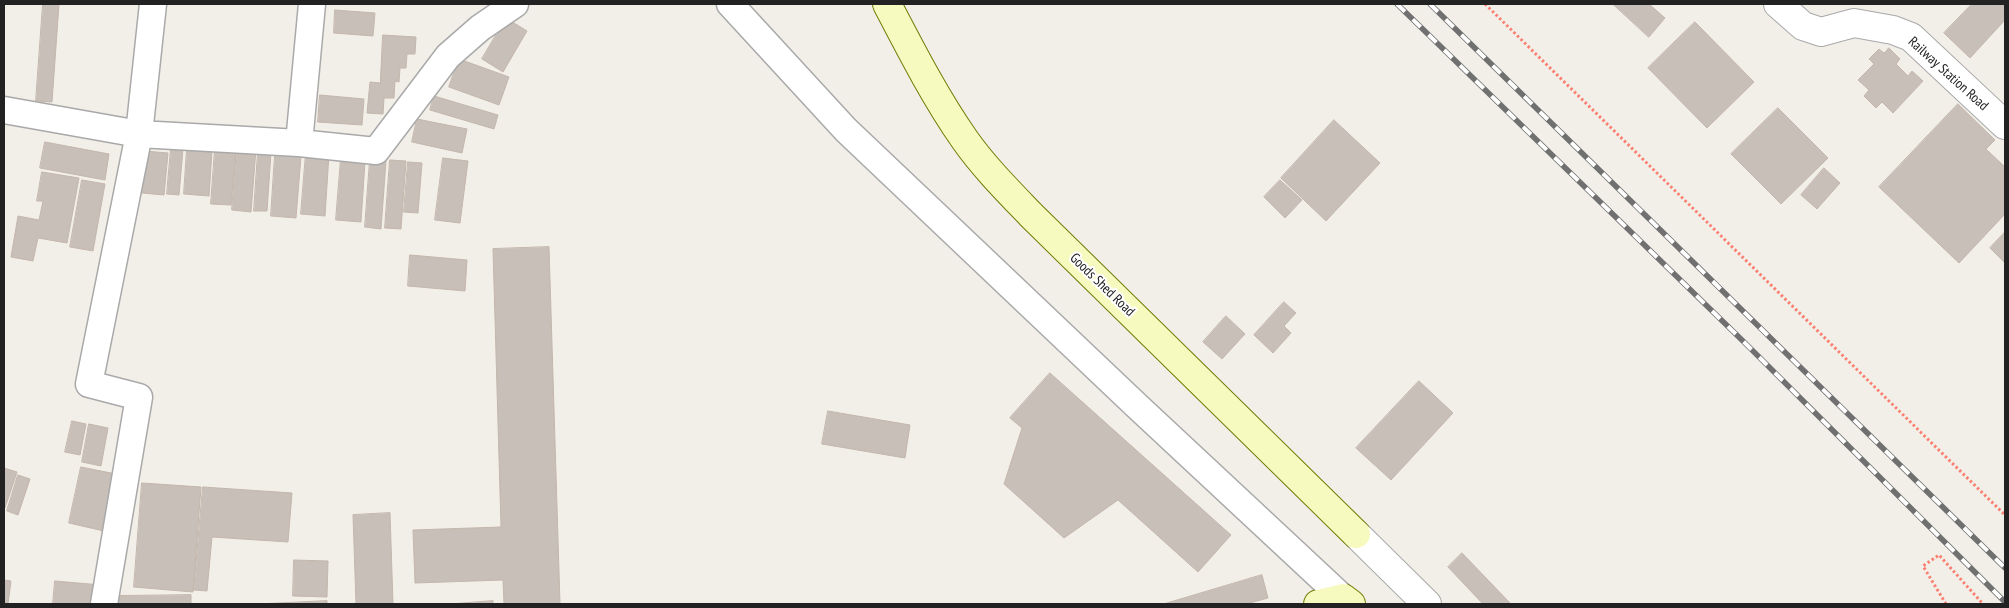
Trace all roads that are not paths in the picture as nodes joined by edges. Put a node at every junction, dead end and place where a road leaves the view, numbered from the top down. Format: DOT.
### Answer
graph roads {
  1 [pos="153,4"];
  2 [pos="312,4"];
  3 [pos="515,4"];
  4 [pos="730,4"];
  5 [pos="887,4"];
  6 [pos="1778,4"];
  7 [pos="480,16"];
  8 [pos="4,110"];
  9 [pos="2005,125"];
  10 [pos="140,134"];
  11 [pos="299,143"];
  12 [pos="1356,534"];
  13 [pos="1337,602"];
  14 [pos="104,604"];
  15 [pos="1427,604"];
  1 -- 10 [label="street"];
  2 -- 11 [label="street"];
  3 -- 7 [label="street"];
  4 -- 13 [label="street"];
  5 -- 12 [label="main road, Goods Shed Road"];
  6 -- 9 [label="street, Railway Station Road"];
  7 -- 11 [label="street"];
  8 -- 10 [label="street"];
  10 -- 11 [label="street"];
  10 -- 14 [label="street"];
  12 -- 15 [label="street"];
}
